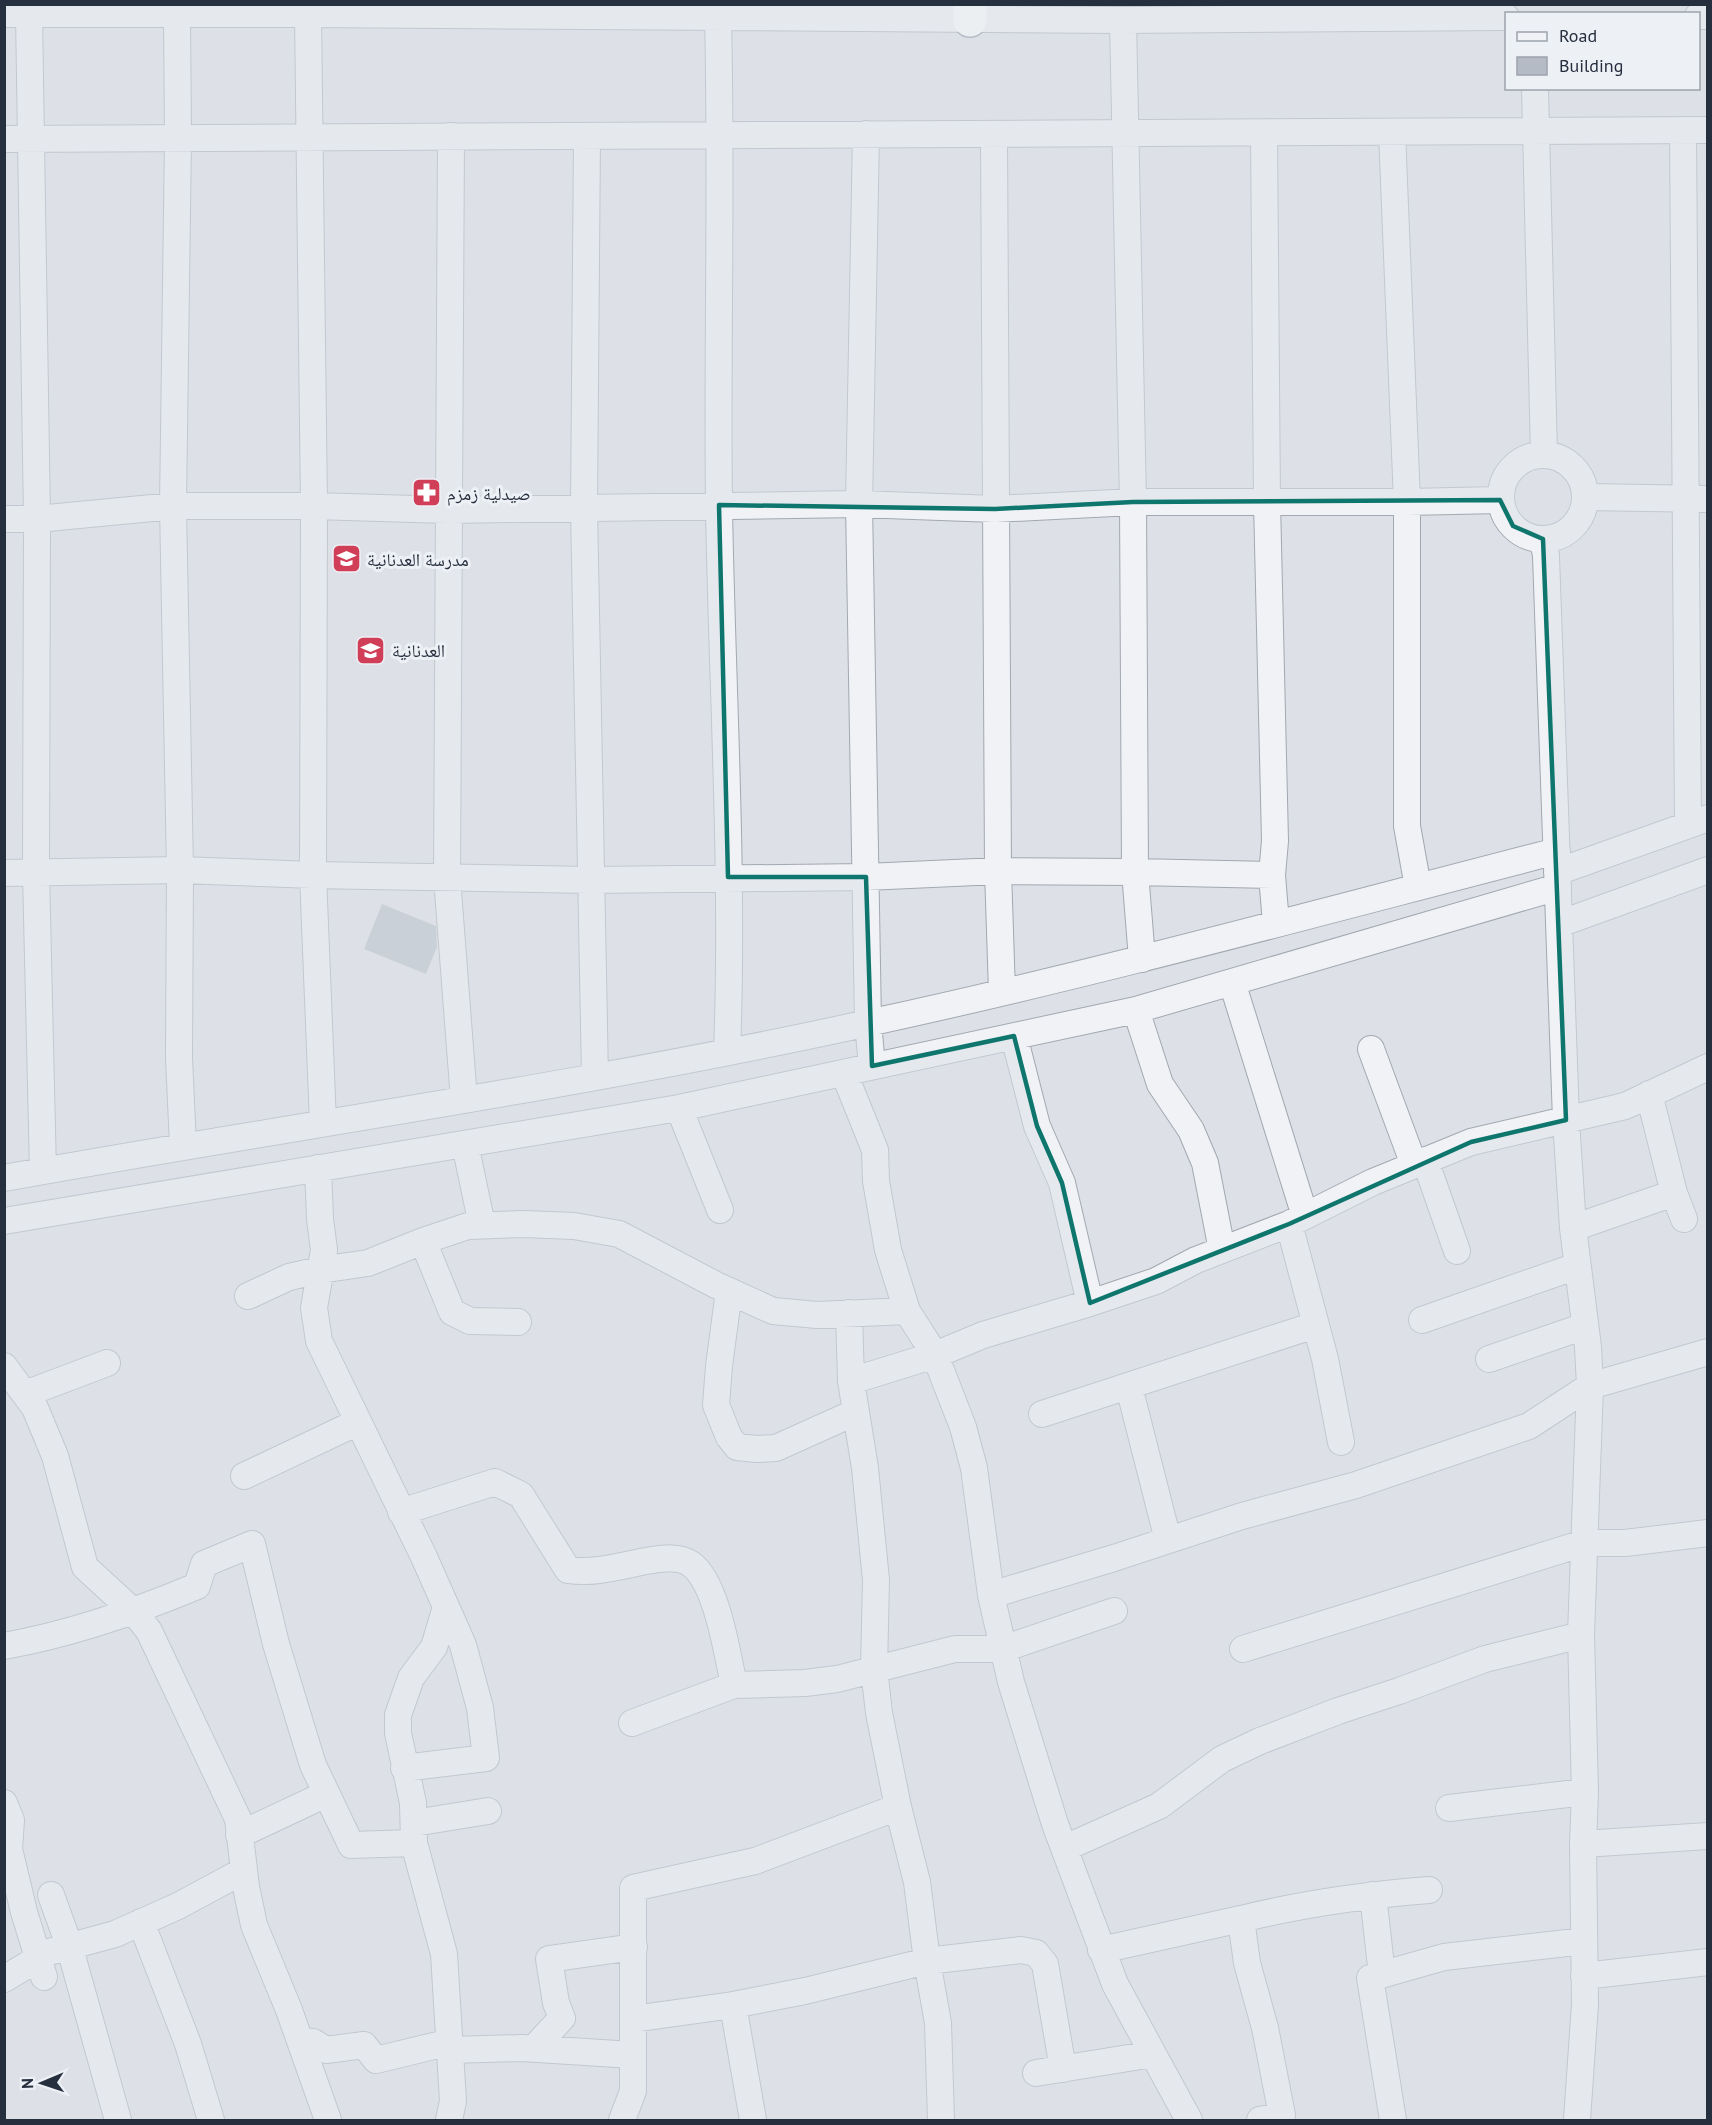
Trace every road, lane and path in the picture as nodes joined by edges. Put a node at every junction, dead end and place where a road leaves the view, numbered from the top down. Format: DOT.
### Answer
graph roads {
  1 [pos="970,12"];
  2 [pos="17,14"];
  3 [pos="177,14"];
  4 [pos="308,14"];
  5 [pos="1505,17"];
  6 [pos="718,18"];
  7 [pos="1124,20"];
  8 [pos="1535,90"];
  9 [pos="1695,130"];
  10 [pos="1535,131"];
  11 [pos="1392,132"];
  12 [pos="1125,133"];
  13 [pos="1263,133"];
  14 [pos="866,134"];
  15 [pos="994,134"];
  16 [pos="721,135"];
  17 [pos="451,136"];
  18 [pos="587,136"];
  19 [pos="310,137"];
  20 [pos="178,138"];
  21 [pos="4,139"];
  22 [pos="30,139"];
  23 [pos="1544,455"];
  24 [pos="1585,497"];
  25 [pos="1500,500"];
  26 [pos="1697,500"];
  27 [pos="1133,502"];
  28 [pos="1267,502"];
  29 [pos="1407,502"];
  30 [pos="859,504"];
  31 [pos="719,505"];
  32 [pos="173,506"];
  33 [pos="314,506"];
  34 [pos="584,508"];
  35 [pos="995,509"];
  36 [pos="448,510"];
  37 [pos="4,519"];
  38 [pos="37,519"];
  39 [pos="1543,539"];
  40 [pos="1698,822"];
  41 [pos="180,870"];
  42 [pos="1557,870"];
  43 [pos="1707,870"];
  44 [pos="998,871"];
  45 [pos="1135,872"];
  46 [pos="4,873"];
  47 [pos="36,873"];
  48 [pos="313,875"];
  49 [pos="1272,875"];
  50 [pos="866,876"];
  51 [pos="447,878"];
  52 [pos="728,878"];
  53 [pos="591,880"];
  54 [pos="1418,887"];
  55 [pos="1276,924"];
  56 [pos="1559,924"];
  57 [pos="1142,959"];
  58 [pos="1232,982"];
  59 [pos="1002,992"];
  60 [pos="1136,1010"];
  61 [pos="868,1023"];
  62 [pos="1014,1036"];
  63 [pos="1371,1049"];
  64 [pos="727,1052"];
  65 [pos="872,1066"];
  66 [pos="1707,1067"];
  67 [pos="843,1072"];
  68 [pos="595,1077"];
  69 [pos="1649,1094"];
  70 [pos="464,1100"];
  71 [pos="679,1108"];
  72 [pos="1566,1120"];
  73 [pos="323,1123"];
  74 [pos="465,1144"];
  75 [pos="183,1146"];
  76 [pos="1419,1162"];
  77 [pos="318,1168"];
  78 [pos="42,1171"];
  79 [pos="4,1178"];
  80 [pos="1674,1193"];
  81 [pos="720,1210"];
  82 [pos="1684,1219"];
  83 [pos="1297,1220"];
  84 [pos="4,1221"];
  85 [pos="482,1225"];
  86 [pos="1573,1228"];
  87 [pos="423,1241"];
  88 [pos="1222,1250"];
  89 [pos="1457,1251"];
  90 [pos="1577,1266"];
  91 [pos="320,1270"];
  92 [pos="729,1291"];
  93 [pos="248,1296"];
  94 [pos="1090,1304"];
  95 [pos="907,1311"];
  96 [pos="849,1313"];
  97 [pos="1422,1320"];
  98 [pos="518,1322"];
  99 [pos="1316,1325"];
  100 [pos="1585,1326"];
  101 [pos="1707,1352"];
  102 [pos="934,1355"];
  103 [pos="1489,1359"];
  104 [pos="107,1363"];
  105 [pos="4,1366"];
  106 [pos="850,1381"];
  107 [pos="1590,1386"];
  108 [pos="1129,1387"];
  109 [pos="25,1394"];
  110 [pos="856,1412"];
  111 [pos="1042,1414"];
  112 [pos="358,1422"];
  113 [pos="1341,1442"];
  114 [pos="244,1476"];
  115 [pos="401,1512"];
  116 [pos="1707,1533"];
  117 [pos="1168,1540"];
  118 [pos="1584,1544"];
  119 [pos="991,1595"];
  120 [pos="446,1607"];
  121 [pos="1114,1611"];
  122 [pos="134,1612"];
  123 [pos="1581,1635"];
  124 [pos="4,1646"];
  125 [pos="1003,1648"];
  126 [pos="1243,1648"];
  127 [pos="874,1669"];
  128 [pos="734,1684"];
  129 [pos="632,1723"];
  130 [pos="404,1768"];
  131 [pos="1585,1792"];
  132 [pos="326,1794"];
  133 [pos="4,1803"];
  134 [pos="898,1807"];
  135 [pos="1449,1808"];
  136 [pos="488,1811"];
  137 [pos="414,1833"];
  138 [pos="239,1835"];
  139 [pos="1707,1836"];
  140 [pos="1583,1844"];
  141 [pos="1065,1848"];
  142 [pos="243,1871"];
  143 [pos="1429,1890"];
  144 [pos="51,1895"];
  145 [pos="1373,1895"];
  146 [pos="1241,1919"];
  147 [pos="141,1922"];
  148 [pos="1584,1941"];
  149 [pos="69,1945"];
  150 [pos="634,1947"];
  151 [pos="1101,1950"];
  152 [pos="927,1961"];
  153 [pos="1707,1962"];
  154 [pos="41,1968"];
  155 [pos="1382,1975"];
  156 [pos="1584,1976"];
  157 [pos="4,1979"];
  158 [pos="733,2004"];
  159 [pos="633,2019"];
  160 [pos="300,2041"];
  161 [pos="450,2046"];
  162 [pos="534,2048"];
  163 [pos="1153,2054"];
  164 [pos="633,2055"];
  165 [pos="1063,2069"];
  166 [pos="1036,2073"];
  167 [pos="118,2121"];
  168 [pos="211,2121"];
  169 [pos="328,2121"];
  170 [pos="449,2121"];
  171 [pos="622,2121"];
  172 [pos="753,2121"];
  173 [pos="941,2121"];
  174 [pos="1189,2121"];
  175 [pos="1260,2121"];
  176 [pos="1393,2121"];
  177 [pos="1577,2121"];
  1 -- 6 [label="street"];
  1 -- 7 [label="street"];
  2 -- 3 [label="street"];
  2 -- 22 [label="street"];
  3 -- 4 [label="street"];
  3 -- 20 [label="street"];
  4 -- 6 [label="street"];
  4 -- 19 [label="street"];
  5 -- 7 [label="street"];
  6 -- 16 [label="street"];
  7 -- 12 [label="street"];
  8 -- 10 [label="street"];
  9 -- 10 [label="street"];
  9 -- 26 [label="street"];
  10 -- 11 [label="street"];
  10 -- 23 [label="street"];
  11 -- 13 [label="street"];
  11 -- 29 [label="street"];
  12 -- 13 [label="street"];
  12 -- 15 [label="street"];
  12 -- 27 [label="street"];
  13 -- 28 [label="street"];
  14 -- 15 [label="street"];
  14 -- 16 [label="street"];
  14 -- 30 [label="street"];
  15 -- 35 [label="street"];
  16 -- 18 [label="street"];
  16 -- 31 [label="street"];
  17 -- 18 [label="street"];
  17 -- 19 [label="street"];
  17 -- 36 [label="street"];
  18 -- 34 [label="street"];
  19 -- 20 [label="street"];
  19 -- 33 [label="street"];
  20 -- 22 [label="street"];
  20 -- 32 [label="street"];
  21 -- 22 [label="street"];
  22 -- 38 [label="street"];
  23 -- 24 [label="street"];
  23 -- 25 [label="street"];
  24 -- 26 [label="street"];
  24 -- 39 [label="street"];
  25 -- 29 [label="street"];
  25 -- 39 [label="street"];
  26 -- 40 [label="street"];
  27 -- 28 [label="street"];
  27 -- 35 [label="street"];
  27 -- 45 [label="street"];
  28 -- 29 [label="street"];
  28 -- 49 [label="street"];
  29 -- 54 [label="street"];
  30 -- 31 [label="street"];
  30 -- 35 [label="street"];
  30 -- 50 [label="street"];
  31 -- 34 [label="street"];
  31 -- 52 [label="street"];
  32 -- 33 [label="street"];
  32 -- 38 [label="street"];
  32 -- 41 [label="street"];
  33 -- 36 [label="street"];
  33 -- 48 [label="street"];
  34 -- 36 [label="street"];
  34 -- 53 [label="street"];
  35 -- 44 [label="street"];
  36 -- 51 [label="street"];
  37 -- 38 [label="street"];
  38 -- 47 [label="street"];
  39 -- 42 [label="street"];
  40 -- 42 [label="street"];
  41 -- 47 [label="street"];
  41 -- 48 [label="street"];
  41 -- 75 [label="street"];
  42 -- 54 [label="street"];
  42 -- 56 [label="street"];
  42 -- 58 [label="street"];
  43 -- 56 [label="street"];
  44 -- 45 [label="street"];
  44 -- 50 [label="street"];
  44 -- 59 [label="street"];
  45 -- 49 [label="street"];
  45 -- 57 [label="street"];
  46 -- 47 [label="street"];
  47 -- 78 [label="street"];
  48 -- 51 [label="street"];
  48 -- 73 [label="street"];
  49 -- 55 [label="street"];
  50 -- 52 [label="street"];
  50 -- 61 [label="street"];
  51 -- 53 [label="street"];
  51 -- 70 [label="street"];
  52 -- 53 [label="street"];
  52 -- 64 [label="street"];
  53 -- 68 [label="street"];
  54 -- 55 [label="street"];
  55 -- 57 [label="street"];
  56 -- 72 [label="street"];
  57 -- 59 [label="street"];
  58 -- 60 [label="street"];
  58 -- 83 [label="street"];
  59 -- 61 [label="street"];
  60 -- 62 [label="street"];
  60 -- 88 [label="street"];
  61 -- 64 [label="street"];
  61 -- 65 [label="street"];
  62 -- 65 [label="street"];
  62 -- 94 [label="street"];
  63 -- 76 [label="street"];
  64 -- 68 [label="street"];
  65 -- 67 [label="street"];
  66 -- 69 [label="street"];
  67 -- 71 [label="street"];
  67 -- 95 [label="street"];
  68 -- 70 [label="street"];
  69 -- 72 [label="street"];
  69 -- 80 [label="street"];
  70 -- 73 [label="street"];
  71 -- 74 [label="street"];
  71 -- 81 [label="street"];
  72 -- 76 [label="street"];
  72 -- 86 [label="street"];
  73 -- 75 [label="street"];
  74 -- 77 [label="street"];
  74 -- 85 [label="street"];
  75 -- 78 [label="street"];
  76 -- 83 [label="street"];
  76 -- 89 [label="street"];
  77 -- 84 [label="street"];
  77 -- 91 [label="street"];
  78 -- 79 [label="street"];
  80 -- 82 [label="street"];
  80 -- 86 [label="street"];
  83 -- 88 [label="street"];
  83 -- 99 [label="street"];
  85 -- 87 [label="street"];
  85 -- 92 [label="street"];
  86 -- 90 [label="street"];
  87 -- 91 [label="street"];
  87 -- 98 [label="street"];
  88 -- 94 [label="street"];
  90 -- 97 [label="street"];
  90 -- 100 [label="street"];
  91 -- 93 [label="street"];
  91 -- 112 [label="street"];
  92 -- 96 [label="street"];
  92 -- 110 [label="street"];
  94 -- 102 [label="street"];
  95 -- 96 [label="street"];
  95 -- 102 [label="street"];
  96 -- 106 [label="street"];
  99 -- 108 [label="street"];
  99 -- 113 [label="street"];
  100 -- 103 [label="street"];
  100 -- 107 [label="street"];
  101 -- 107 [label="street"];
  102 -- 106 [label="street"];
  102 -- 119 [label="street"];
  104 -- 109 [label="street"];
  105 -- 109 [label="street"];
  106 -- 110 [label="street"];
  107 -- 117 [label="street"];
  107 -- 118 [label="street"];
  108 -- 111 [label="street"];
  108 -- 117 [label="street"];
  109 -- 122 [label="street"];
  110 -- 127 [label="street"];
  112 -- 114 [label="street"];
  112 -- 115 [label="street"];
  115 -- 120 [label="street"];
  115 -- 128 [label="street"];
  116 -- 118 [label="street"];
  117 -- 119 [label="street"];
  118 -- 123 [label="street"];
  118 -- 126 [label="street"];
  119 -- 125 [label="street"];
  120 -- 130 [label="street"];
  120 -- 130 [label="street"];
  121 -- 125 [label="street"];
  122 -- 124 [label="street"];
  122 -- 132 [label="street"];
  122 -- 138 [label="street"];
  123 -- 131 [label="street"];
  123 -- 141 [label="street"];
  125 -- 127 [label="street"];
  125 -- 141 [label="street"];
  127 -- 128 [label="street"];
  127 -- 134 [label="street"];
  128 -- 129 [label="street"];
  130 -- 137 [label="street"];
  131 -- 135 [label="street"];
  131 -- 140 [label="street"];
  132 -- 137 [label="street"];
  132 -- 138 [label="street"];
  133 -- 154 [label="street"];
  134 -- 150 [label="street"];
  134 -- 152 [label="street"];
  136 -- 137 [label="street"];
  137 -- 161 [label="street"];
  138 -- 142 [label="street"];
  139 -- 140 [label="street"];
  140 -- 148 [label="street"];
  141 -- 151 [label="street"];
  142 -- 147 [label="street"];
  142 -- 160 [label="street"];
  143 -- 145 [label="street"];
  144 -- 149 [label="street"];
  145 -- 146 [label="street"];
  145 -- 155 [label="street"];
  146 -- 151 [label="street"];
  146 -- 175 [label="street"];
  147 -- 149 [label="street"];
  147 -- 168 [label="street"];
  148 -- 155 [label="street"];
  148 -- 156 [label="street"];
  149 -- 154 [label="street"];
  149 -- 167 [label="street"];
  150 -- 159 [label="street"];
  150 -- 162 [label="street"];
  151 -- 163 [label="street"];
  152 -- 158 [label="street"];
  152 -- 165 [label="street"];
  152 -- 173 [label="street"];
  153 -- 156 [label="street"];
  154 -- 157 [label="street"];
  155 -- 176 [label="street"];
  156 -- 177 [label="street"];
  158 -- 159 [label="street"];
  158 -- 172 [label="street"];
  159 -- 164 [label="street"];
  160 -- 161 [label="street"];
  160 -- 169 [label="street"];
  161 -- 162 [label="street"];
  161 -- 170 [label="street"];
  162 -- 164 [label="street"];
  163 -- 165 [label="street"];
  163 -- 174 [label="street"];
  164 -- 171 [label="street"];
  165 -- 166 [label="street"];
}
